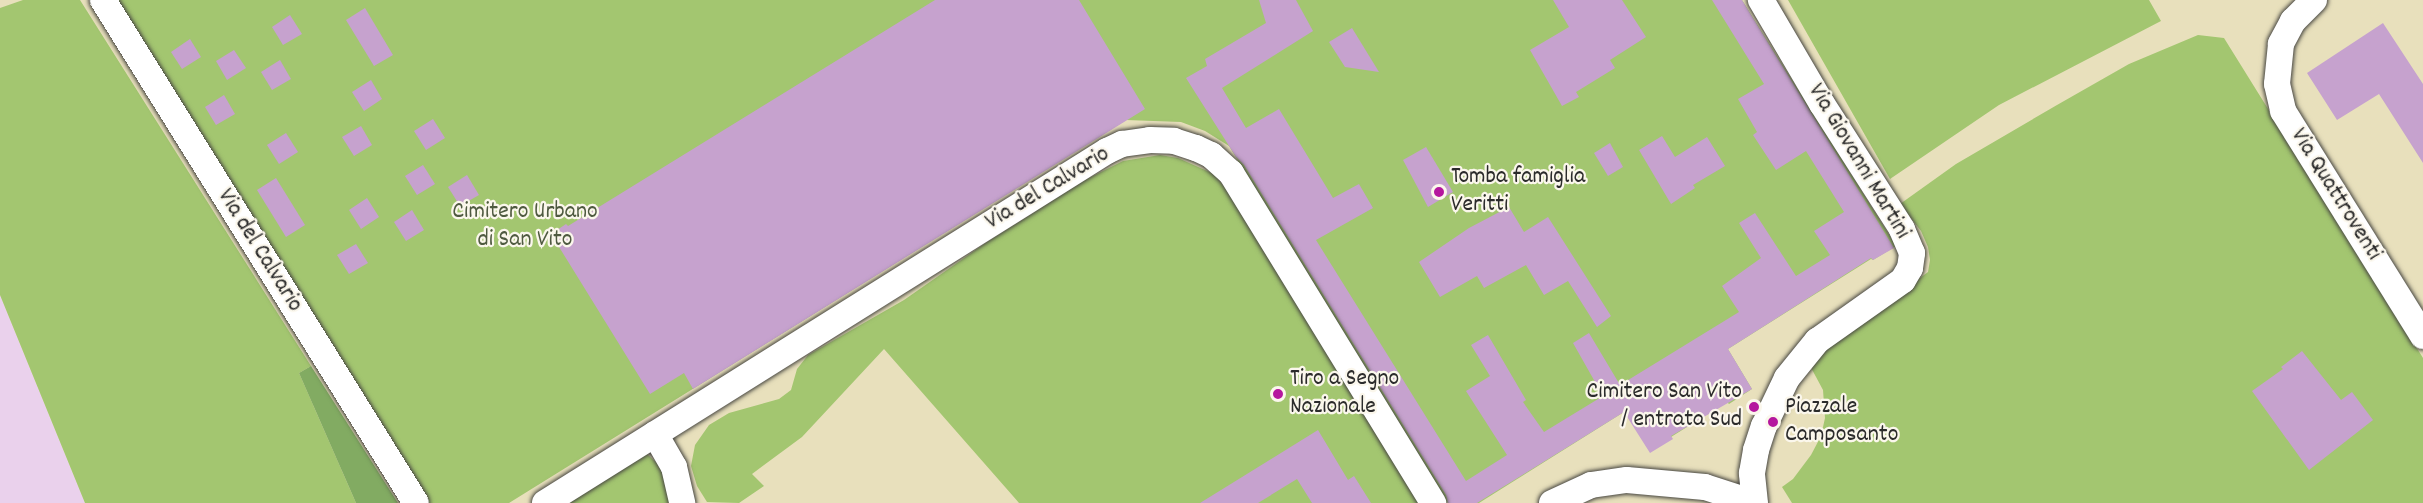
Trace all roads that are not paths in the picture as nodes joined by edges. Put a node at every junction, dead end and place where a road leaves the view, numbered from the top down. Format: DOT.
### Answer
graph roads {
  1 [pos="102,0"];
  2 [pos="1761,0"];
  3 [pos="2314,0"];
  4 [pos="2423,336"];
  5 [pos="655,434"];
  6 [pos="416,503"];
  7 [pos="545,503"];
  8 [pos="682,503"];
  9 [pos="1433,503"];
  10 [pos="1552,503"];
  11 [pos="1754,503"];
  1 -- 6 [label="street, Via del Calvario"];
  2 -- 11 [label="street, Via Giovanni Martini"];
  3 -- 4 [label="street, Via Quattroventi"];
  5 -- 7 [label="street, Via del Calvario"];
  5 -- 8 [label="street"];
  5 -- 9 [label="street, Via del Calvario"];
  10 -- 11 [label="street"];
}
